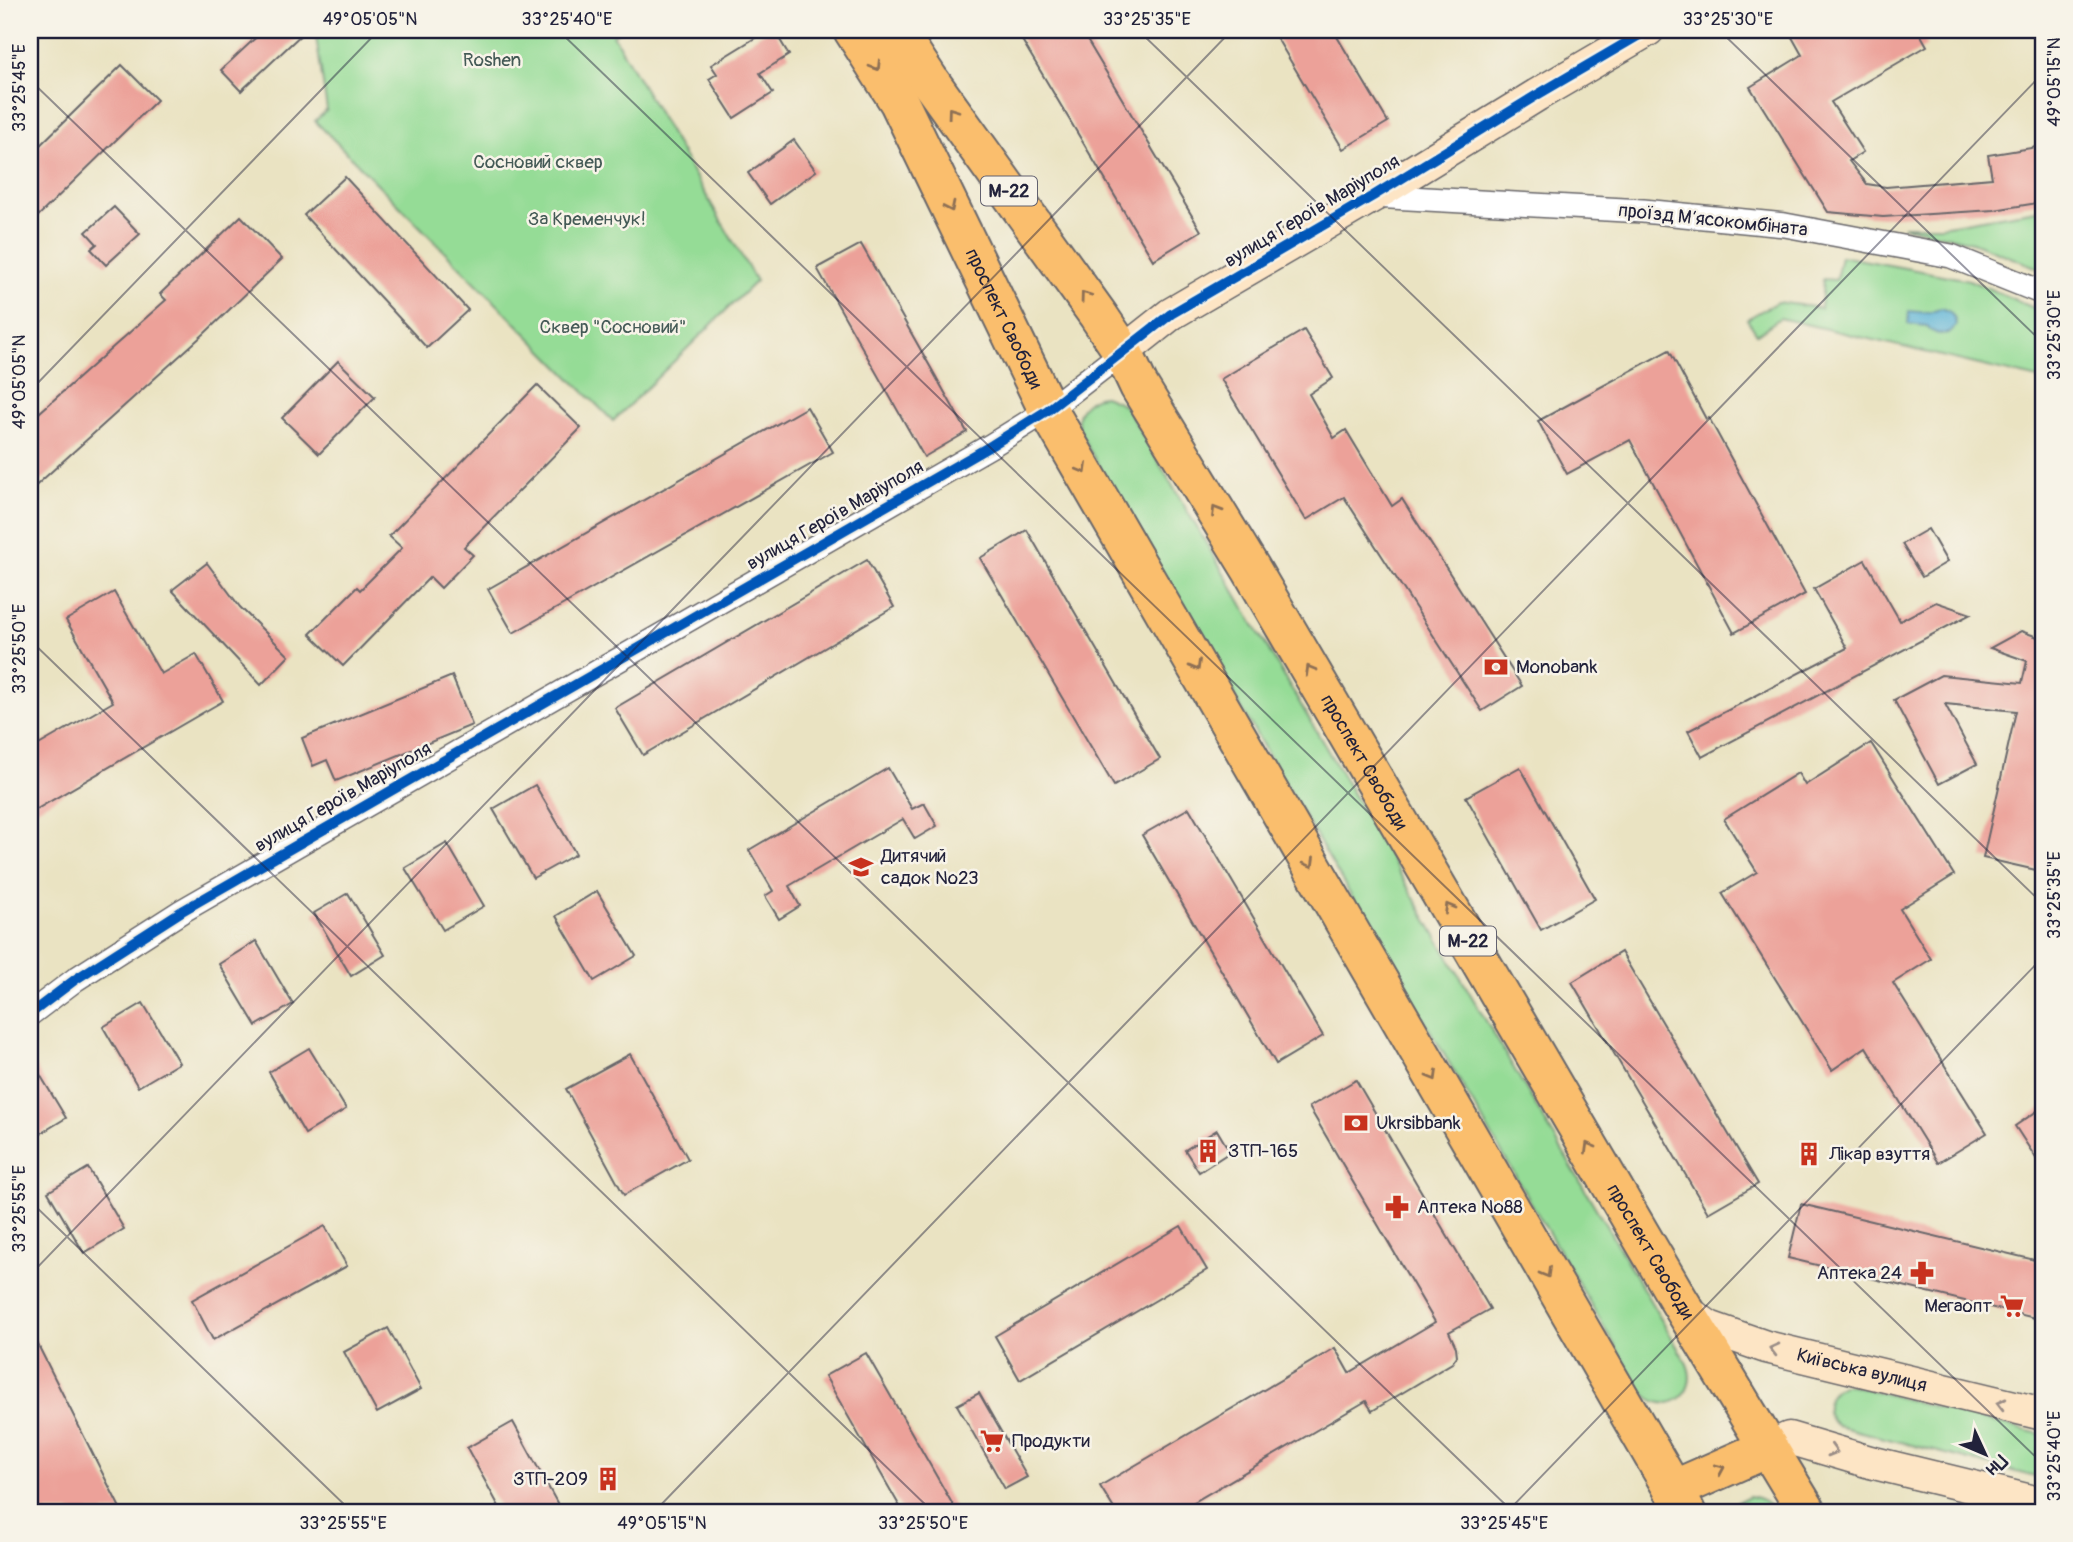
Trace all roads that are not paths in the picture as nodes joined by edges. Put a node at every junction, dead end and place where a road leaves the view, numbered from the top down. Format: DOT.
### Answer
graph roads {
  1 [pos="853,30"];
  2 [pos="897,30"];
  3 [pos="1648,30"];
  4 [pos="1373,195"];
  5 [pos="2043,293"];
  6 [pos="1123,352"];
  7 [pos="1048,410"];
  8 [pos="30,1014"];
  9 [pos="1686,1311"];
  10 [pos="2043,1414"];
  11 [pos="1768,1448"];
  12 [pos="1679,1501"];
  13 [pos="2043,1504"];
  14 [pos="1807,1512"];
  1 -- 7 [label="highway, проспект Свободи / М-22, one-way"];
  6 -- 2 [label="highway, проспект Свободи / М-22, one-way"];
  3 -- 4 [label="main road, вулиця Героїв Маріуполя"];
  4 -- 5 [label="street, проїзд Мʼясокомбіната"];
  4 -- 6 [label="main road, вулиця Героїв Маріуполя"];
  6 -- 7 [label="street, вулиця Героїв Маріуполя"];
  9 -- 6 [label="highway, проспект Свободи / М-22, one-way"];
  7 -- 8 [label="street, вулиця Героїв Маріуполя"];
  7 -- 12 [label="highway, проспект Свободи / М-22, one-way"];
  10 -- 9 [label="main road, Київська вулиця, one-way"];
  9 -- 11 [label="highway, проспект Свободи / М-22"];
  12 -- 11 [label="highway, one-way"];
  11 -- 13 [label="main road, one-way"];
  11 -- 14 [label="highway, проспект Свободи / М-22"];
}
